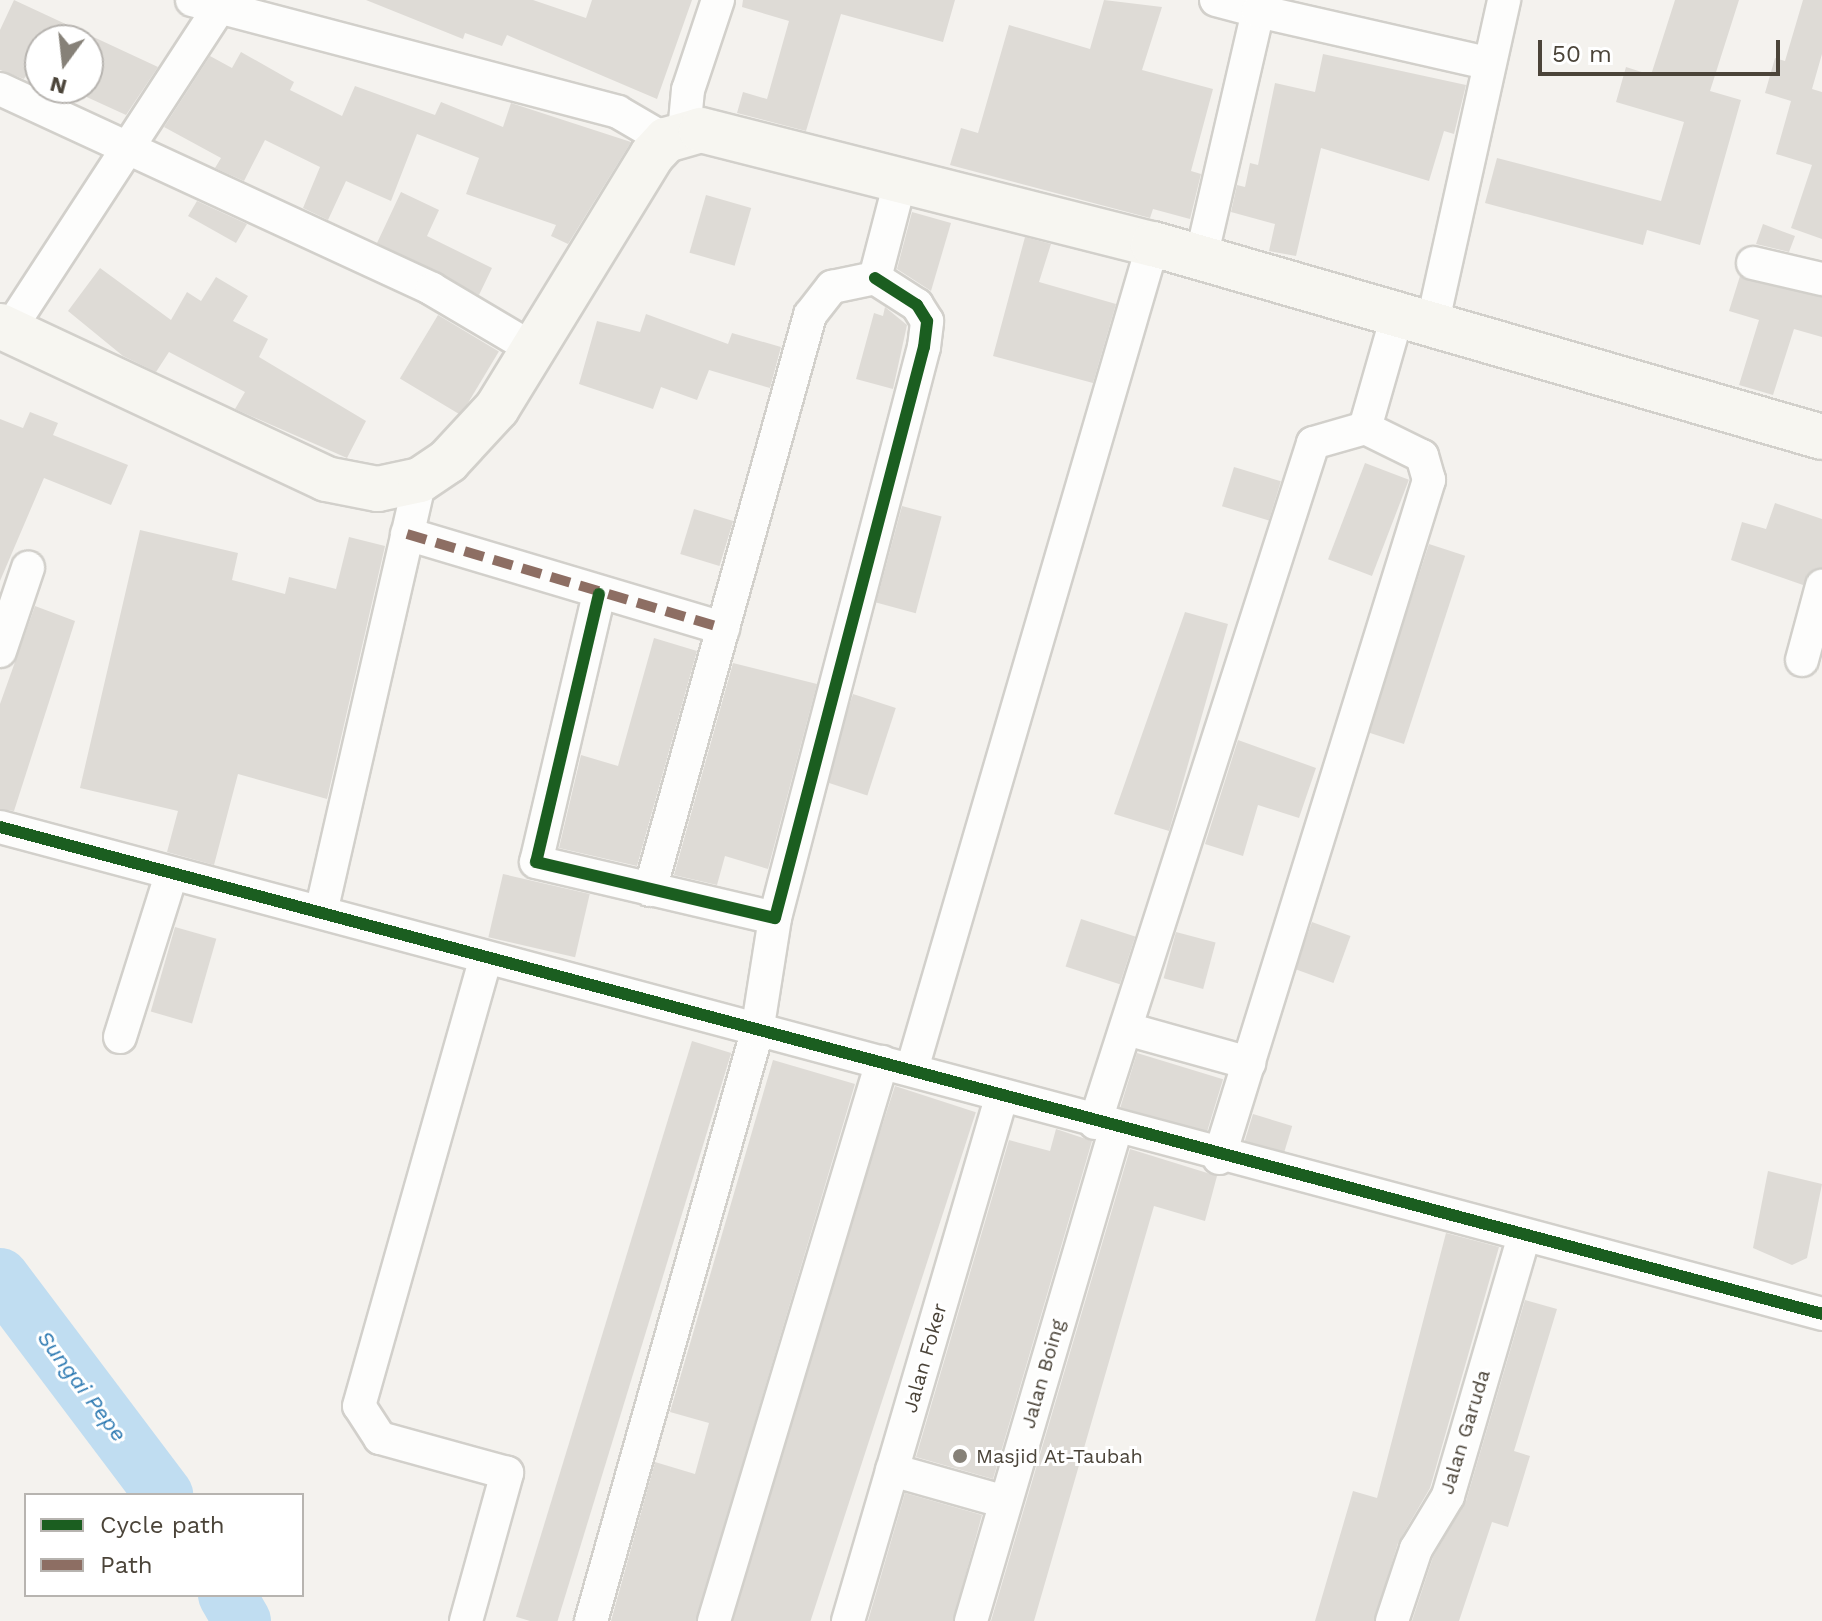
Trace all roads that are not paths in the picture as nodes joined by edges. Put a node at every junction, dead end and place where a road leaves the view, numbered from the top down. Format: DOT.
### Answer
graph roads {
  1 [pos="718,0"];
  2 [pos="1216,0"];
  3 [pos="1504,0"];
  4 [pos="212,2"];
  5 [pos="1259,5"];
  6 [pos="1487,63"];
  7 [pos="0,89"];
  8 [pos="675,136"];
  9 [pos="132,149"];
  10 [pos="901,178"];
  11 [pos="1153,244"];
  12 [pos="1201,258"];
  13 [pos="1753,263"];
  14 [pos="875,278"];
  15 [pos="1822,279"];
  16 [pos="1416,317"];
  17 [pos="4,328"];
  18 [pos="535,350"];
  19 [pos="1365,428"];
  20 [pos="1822,437"];
  21 [pos="420,480"];
  22 [pos="407,534"];
  23 [pos="28,568"];
  24 [pos="1822,586"];
  25 [pos="599,594"];
  26 [pos="723,628"];
  27 [pos="0,651"];
  28 [pos="1802,660"];
  29 [pos="0,827"];
  30 [pos="171,875"];
  31 [pos="650,890"];
  32 [pos="321,912"];
  33 [pos="775,918"];
  34 [pos="486,958"];
  35 [pos="1127,1029"];
  36 [pos="757,1032"];
  37 [pos="120,1037"];
  38 [pos="1249,1063"];
  39 [pos="897,1065"];
  40 [pos="1002,1095"];
  41 [pos="1106,1125"];
  42 [pos="1219,1158"];
  43 [pos="1524,1236"];
  44 [pos="1822,1314"];
  45 [pos="892,1470"];
  46 [pos="1005,1502"];
  47 [pos="466,1621"];
  48 [pos="591,1621"];
  49 [pos="714,1621"];
  50 [pos="848,1621"];
  51 [pos="971,1621"];
  52 [pos="1392,1621"];
  1 -- 8 [label="street"];
  2 -- 5 [label="street"];
  3 -- 6 [label="street"];
  4 -- 8 [label="street"];
  4 -- 9 [label="street"];
  5 -- 6 [label="street"];
  5 -- 12 [label="street"];
  6 -- 16 [label="street"];
  7 -- 9 [label="street"];
  8 -- 10 [label="main road"];
  8 -- 18 [label="main road"];
  9 -- 17 [label="street"];
  9 -- 18 [label="street"];
  10 -- 11 [label="main road"];
  10 -- 14 [label="street"];
  11 -- 12 [label="main road"];
  11 -- 39 [label="street"];
  12 -- 16 [label="main road"];
  13 -- 15 [label="street"];
  14 -- 26 [label="street"];
  14 -- 33 [label="street"];
  16 -- 19 [label="street"];
  16 -- 20 [label="main road"];
  17 -- 21 [label="main road"];
  18 -- 21 [label="main road"];
  19 -- 35 [label="street, Jalan Boing"];
  19 -- 38 [label="street"];
  21 -- 22 [label="street"];
  22 -- 25 [label="street"];
  22 -- 32 [label="street"];
  23 -- 27 [label="street"];
  24 -- 28 [label="street"];
  25 -- 26 [label="street"];
  25 -- 31 [label="street"];
  26 -- 31 [label="street"];
  29 -- 30 [label="street"];
  30 -- 32 [label="street"];
  30 -- 37 [label="street"];
  31 -- 33 [label="street"];
  32 -- 34 [label="street"];
  33 -- 36 [label="street"];
  34 -- 36 [label="street"];
  34 -- 47 [label="street"];
  35 -- 38 [label="street"];
  35 -- 41 [label="street, Jalan Boing"];
  36 -- 39 [label="street"];
  36 -- 48 [label="street"];
  38 -- 42 [label="street"];
  39 -- 40 [label="street"];
  39 -- 49 [label="street"];
  40 -- 41 [label="street"];
  40 -- 45 [label="street, Jalan Foker"];
  41 -- 42 [label="street"];
  41 -- 46 [label="street, Jalan Boing"];
  42 -- 43 [label="street"];
  43 -- 44 [label="street"];
  43 -- 52 [label="street, Jalan Garuda"];
  45 -- 46 [label="street"];
  45 -- 50 [label="street, Jalan Foker"];
  46 -- 51 [label="street, Jalan Boing"];
}
